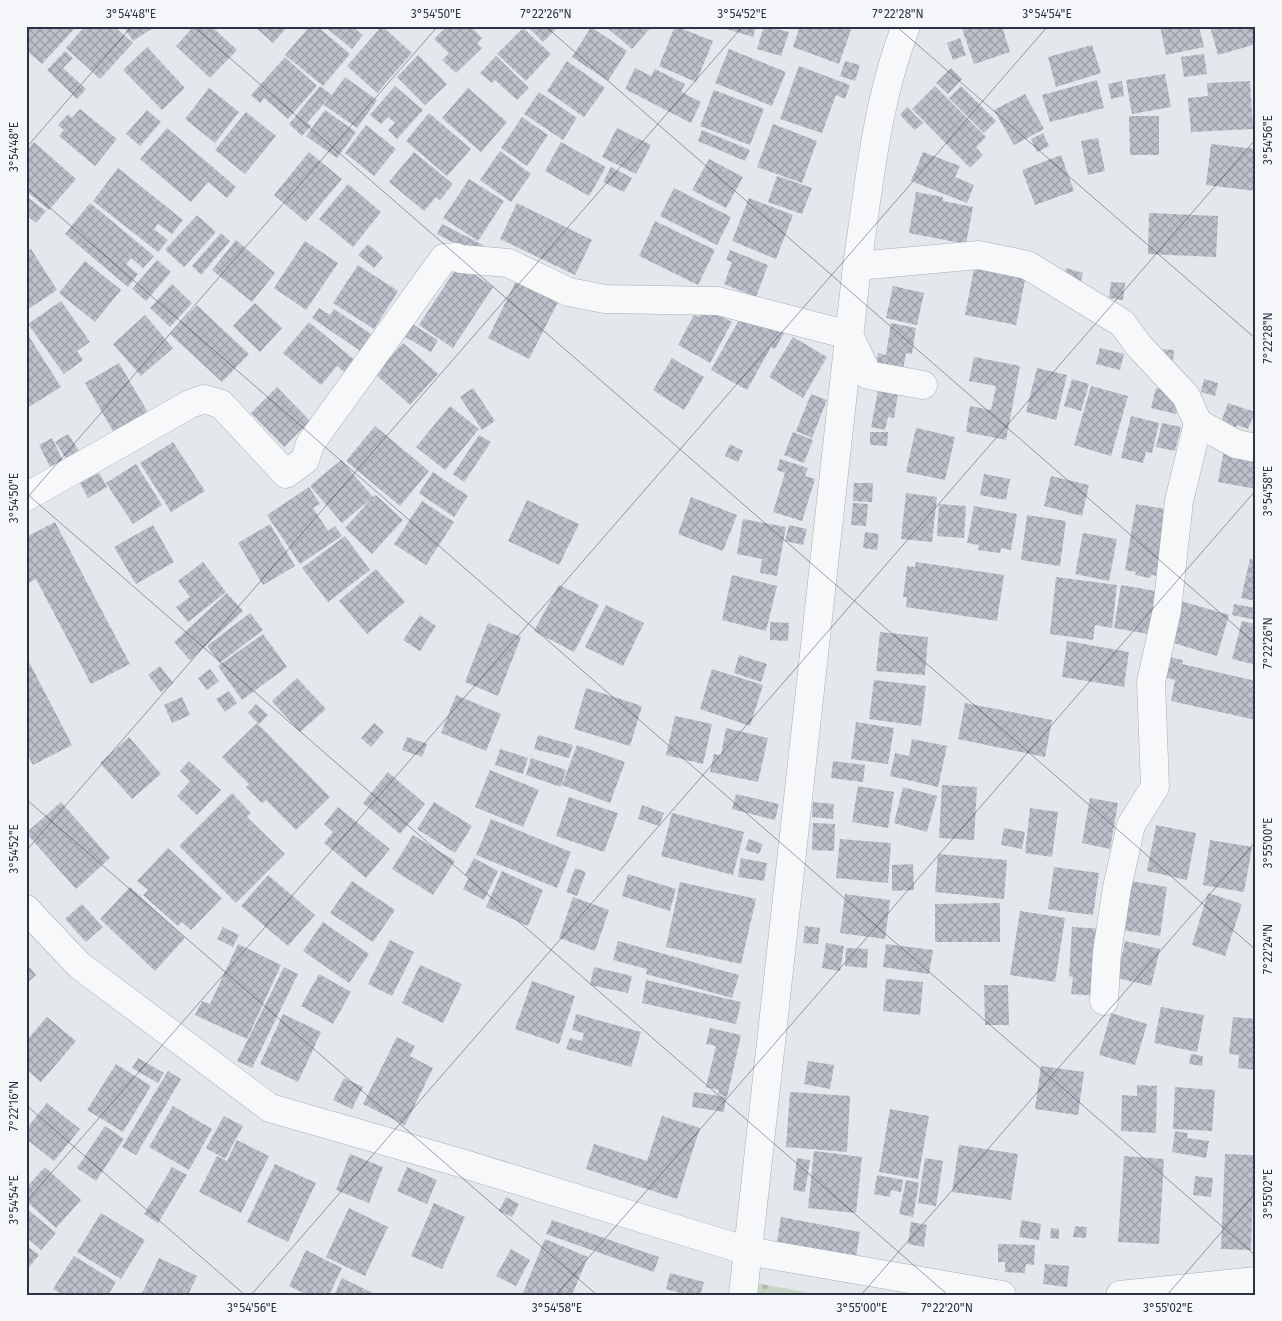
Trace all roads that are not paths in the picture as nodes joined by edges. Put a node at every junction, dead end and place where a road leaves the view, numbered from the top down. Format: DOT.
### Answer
graph roads {
  1 [pos="906,26"];
  2 [pos="857,266"];
  3 [pos="849,335"];
  4 [pos="923,385"];
  5 [pos="1198,423"];
  6 [pos="1256,448"];
  7 [pos="26,497"];
  8 [pos="26,910"];
  9 [pos="1104,1001"];
  10 [pos="748,1251"];
  11 [pos="1256,1281"];
  12 [pos="742,1295"];
  13 [pos="1002,1295"];
  14 [pos="1120,1295"];
  1 -- 2 [label="street"];
  2 -- 3 [label="street"];
  2 -- 5 [label="street"];
  3 -- 4 [label="street"];
  3 -- 7 [label="street"];
  3 -- 10 [label="street"];
  5 -- 6 [label="street"];
  5 -- 9 [label="street"];
  8 -- 10 [label="street"];
  10 -- 12 [label="street"];
  10 -- 13 [label="street"];
  11 -- 14 [label="street"];
}
